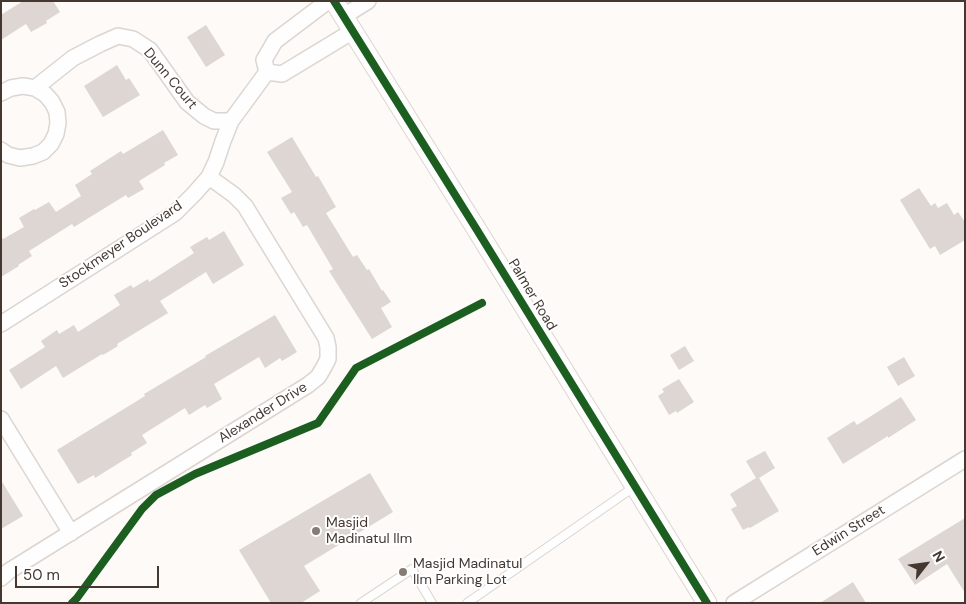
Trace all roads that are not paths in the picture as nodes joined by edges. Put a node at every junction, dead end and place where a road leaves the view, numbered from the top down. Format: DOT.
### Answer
graph roads {
  1 [pos="328,1"];
  2 [pos="368,1"];
  3 [pos="344,16"];
  4 [pos="267,72"];
  5 [pos="35,88"];
  6 [pos="1,93"];
  7 [pos="231,121"];
  8 [pos="1,150"];
  9 [pos="209,177"];
  10 [pos="1,324"];
  11 [pos="1,419"];
  12 [pos="965,459"];
  13 [pos="636,486"];
  14 [pos="72,533"];
  15 [pos="1,578"];
  16 [pos="361,603"];
  17 [pos="432,603"];
  18 [pos="468,603"];
  19 [pos="707,603"];
  20 [pos="734,603"];
  1 -- 4 [label="street, Stockmeyer Boulevard"];
  2 -- 3 [label="street"];
  3 -- 4 [label="street"];
  3 -- 13 [label="street, Palmer Road"];
  4 -- 7 [label="street, Stockmeyer Boulevard"];
  5 -- 6 [label="street"];
  5 -- 7 [label="street, Dunn Court"];
  5 -- 8 [label="street"];
  7 -- 9 [label="street, Stockmeyer Boulevard"];
  9 -- 10 [label="street, Stockmeyer Boulevard"];
  9 -- 14 [label="street, Alexander Drive"];
  11 -- 14 [label="street"];
  12 -- 20 [label="street, Edwin Street"];
  13 -- 18 [label="lane"];
  13 -- 19 [label="street, Palmer Road"];
  14 -- 15 [label="street, Alexander Drive"];
  16 -- 17 [label="lane"];
}
